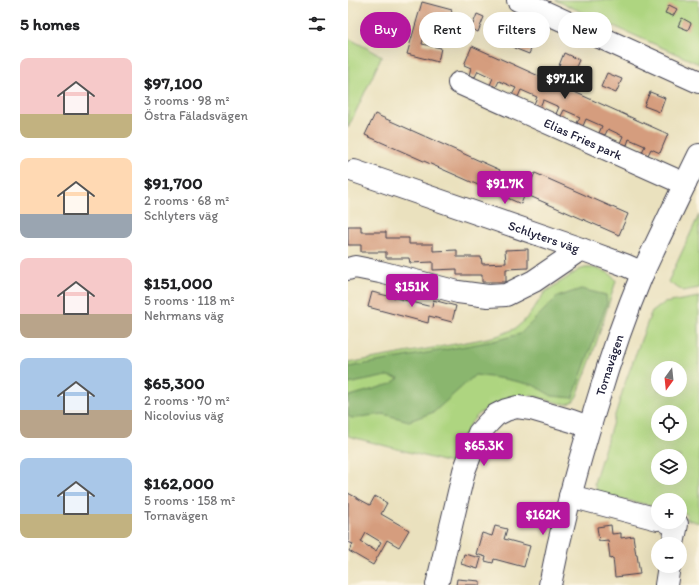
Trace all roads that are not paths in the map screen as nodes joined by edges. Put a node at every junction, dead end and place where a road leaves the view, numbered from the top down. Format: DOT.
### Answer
graph roads {
  1 [pos="518,0"];
  2 [pos="699,82"];
  3 [pos="459,83"];
  4 [pos="699,155"];
  5 [pos="354,171"];
  6 [pos="685,184"];
  7 [pos="581,249"];
  8 [pos="348,269"];
  9 [pos="643,273"];
  10 [pos="589,427"];
  11 [pos="570,496"];
  12 [pos="651,521"];
  13 [pos="668,573"];
  14 [pos="437,585"];
  15 [pos="550,585"];
  16 [pos="666,585"];
  1 -- 2 [label="street"];
  3 -- 6 [label="street, Elias Fries park"];
  4 -- 6 [label="street, Tornavägen"];
  5 -- 7 [label="street, Schlyters väg"];
  6 -- 9 [label="street, Tornavägen"];
  7 -- 8 [label="street"];
  7 -- 9 [label="street, Schlyters väg"];
  9 -- 10 [label="street, Tornavägen"];
  10 -- 11 [label="street, Tornavägen"];
  10 -- 14 [label="street"];
  11 -- 12 [label="street"];
  11 -- 15 [label="street, Tornavägen"];
  13 -- 16 [label="street"];
}
